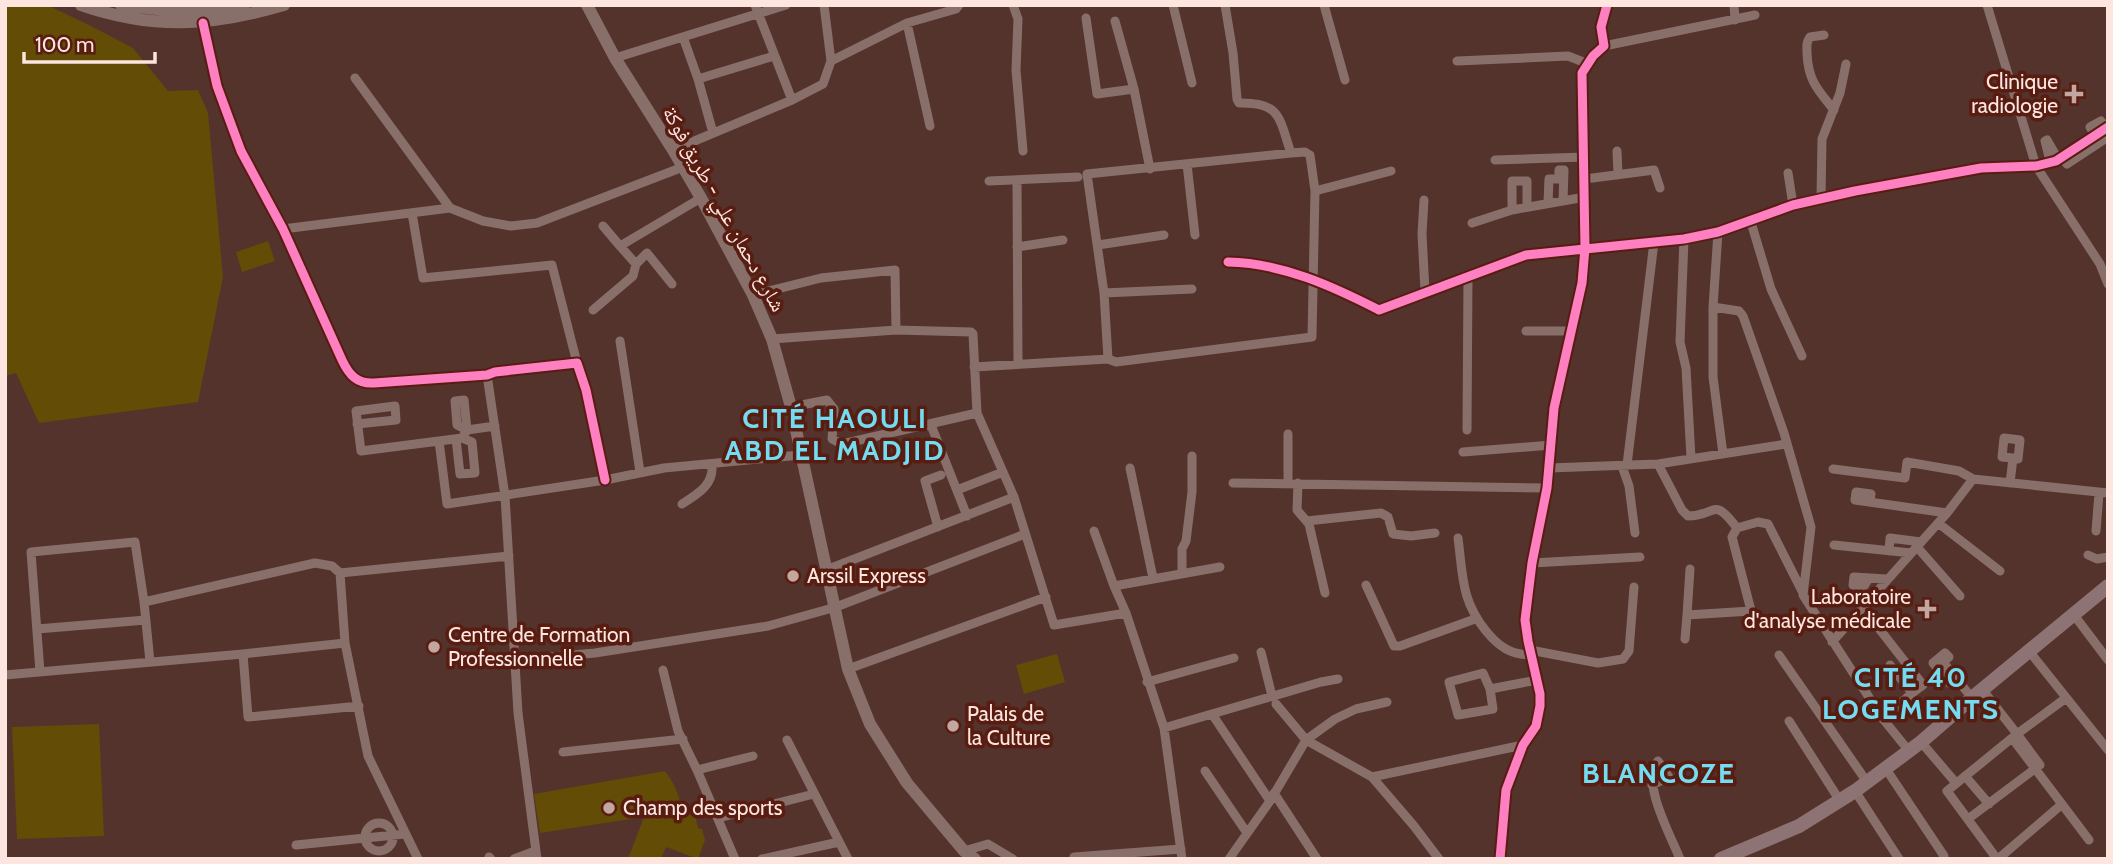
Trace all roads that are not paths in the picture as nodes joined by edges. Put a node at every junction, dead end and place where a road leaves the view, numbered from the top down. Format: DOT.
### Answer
graph roads {
  1 [pos="81,5"];
  2 [pos="121,5"];
  3 [pos="244,5"];
  4 [pos="284,5"];
  5 [pos="786,5"];
  6 [pos="824,5"];
  7 [pos="959,5"];
  8 [pos="1013,5"];
  9 [pos="1173,5"];
  10 [pos="1225,5"];
  11 [pos="1324,5"];
  12 [pos="1607,5"];
  13 [pos="1734,5"];
  14 [pos="1987,5"];
  15 [pos="590,6"];
  16 [pos="757,10"];
  17 [pos="1755,15"];
  18 [pos="1086,18"];
  19 [pos="1735,20"];
  20 [pos="1115,21"];
  21 [pos="203,23"];
  22 [pos="907,23"];
  23 [pos="1824,35"];
  24 [pos="683,37"];
  25 [pos="1604,46"];
  26 [pos="774,56"];
  27 [pos="615,58"];
  28 [pos="831,61"];
  29 [pos="1457,61"];
  30 [pos="1586,63"];
  31 [pos="1846,64"];
  32 [pos="355,78"];
  33 [pos="698,79"];
  34 [pos="1345,80"];
  35 [pos="1192,83"];
  36 [pos="1134,89"];
  37 [pos="792,100"];
  38 [pos="1834,110"];
  39 [pos="930,126"];
  40 [pos="2107,131"];
  41 [pos="713,133"];
  42 [pos="673,150"];
  43 [pos="1023,151"];
  44 [pos="1617,151"];
  45 [pos="1291,153"];
  46 [pos="1585,157"];
  47 [pos="2056,159"];
  48 [pos="1495,160"];
  49 [pos="1186,164"];
  50 [pos="2036,166"];
  51 [pos="683,167"];
  52 [pos="1150,169"];
  53 [pos="1391,171"];
  54 [pos="1788,173"];
  55 [pos="1618,175"];
  56 [pos="1078,177"];
  57 [pos="1585,179"];
  58 [pos="1017,180"];
  59 [pos="989,181"];
  60 [pos="1660,188"];
  61 [pos="1315,191"];
  62 [pos="1585,197"];
  63 [pos="701,198"];
  64 [pos="1821,199"];
  65 [pos="1424,200"];
  66 [pos="1563,201"];
  67 [pos="1548,203"];
  68 [pos="1793,205"];
  69 [pos="1527,207"];
  70 [pos="450,208"];
  71 [pos="1512,210"];
  72 [pos="412,213"];
  73 [pos="1750,219"];
  74 [pos="1472,223"];
  75 [pos="603,226"];
  76 [pos="283,229"];
  77 [pos="1718,232"];
  78 [pos="1164,234"];
  79 [pos="1195,235"];
  80 [pos="1684,239"];
  81 [pos="1063,240"];
  82 [pos="1654,242"];
  83 [pos="1098,245"];
  84 [pos="620,246"];
  85 [pos="1017,247"];
  86 [pos="1585,248"];
  87 [pos="2104,260"];
  88 [pos="1228,262"];
  89 [pos="636,264"];
  90 [pos="1468,276"];
  91 [pos="1314,279"];
  92 [pos="672,284"];
  93 [pos="2108,284"];
  94 [pos="1192,289"];
  95 [pos="1425,291"];
  96 [pos="1104,293"];
  97 [pos="753,295"];
  98 [pos="1713,307"];
  99 [pos="593,310"];
  100 [pos="896,330"];
  101 [pos="1527,331"];
  102 [pos="1571,331"];
  103 [pos="772,339"];
  104 [pos="620,341"];
  105 [pos="1802,356"];
  106 [pos="1108,359"];
  107 [pos="577,363"];
  108 [pos="1018,363"];
  109 [pos="974,367"];
  110 [pos="487,375"];
  111 [pos="791,407"];
  112 [pos="977,413"];
  113 [pos="357,424"];
  114 [pos="930,425"];
  115 [pos="495,426"];
  116 [pos="1467,430"];
  117 [pos="1288,434"];
  118 [pos="439,441"];
  119 [pos="1786,444"];
  120 [pos="1551,445"];
  121 [pos="1463,452"];
  122 [pos="1723,454"];
  123 [pos="800,455"];
  124 [pos="1192,456"];
  125 [pos="1691,458"];
  126 [pos="2013,458"];
  127 [pos="712,464"];
  128 [pos="1658,464"];
  129 [pos="1624,465"];
  130 [pos="1130,468"];
  131 [pos="1549,468"];
  132 [pos="1833,469"];
  133 [pos="640,472"];
  134 [pos="1003,472"];
  135 [pos="940,475"];
  136 [pos="1973,479"];
  137 [pos="605,481"];
  138 [pos="1233,483"];
  139 [pos="1293,483"];
  140 [pos="2010,483"];
  141 [pos="1547,488"];
  142 [pos="957,490"];
  143 [pos="2103,493"];
  144 [pos="505,496"];
  145 [pos="1014,497"];
  146 [pos="1870,502"];
  147 [pos="682,503"];
  148 [pos="1947,513"];
  149 [pos="967,516"];
  150 [pos="1307,521"];
  151 [pos="1938,523"];
  152 [pos="939,527"];
  153 [pos="1737,528"];
  154 [pos="1094,531"];
  155 [pos="2096,531"];
  156 [pos="1435,533"];
  157 [pos="1636,533"];
  158 [pos="1025,534"];
  159 [pos="1458,538"];
  160 [pos="1834,545"];
  161 [pos="1916,547"];
  162 [pos="1889,551"];
  163 [pos="2088,555"];
  164 [pos="509,556"];
  165 [pos="1640,557"];
  166 [pos="2108,557"];
  167 [pos="1532,563"];
  168 [pos="1220,567"];
  169 [pos="1690,569"];
  170 [pos="826,570"];
  171 [pos="2000,570"];
  172 [pos="340,573"];
  173 [pos="1182,573"];
  174 [pos="1153,578"];
  175 [pos="1869,578"];
  176 [pos="1887,579"];
  177 [pos="1366,585"];
  178 [pos="1114,586"];
  179 [pos="2108,586"];
  180 [pos="1634,587"];
  181 [pos="1325,593"];
  182 [pos="1803,595"];
  183 [pos="1960,596"];
  184 [pos="1046,597"];
  185 [pos="144,602"];
  186 [pos="836,607"];
  187 [pos="1751,611"];
  188 [pos="1126,613"];
  189 [pos="1687,615"];
  190 [pos="2074,615"];
  191 [pos="1870,617"];
  192 [pos="1475,619"];
  193 [pos="146,620"];
  194 [pos="1755,626"];
  195 [pos="37,629"];
  196 [pos="1685,639"];
  197 [pos="1832,642"];
  198 [pos="345,643"];
  199 [pos="2029,651"];
  200 [pos="1261,652"];
  201 [pos="1531,653"];
  202 [pos="243,654"];
  203 [pos="1779,655"];
  204 [pos="1234,658"];
  205 [pos="515,660"];
  206 [pos="2108,660"];
  207 [pos="150,662"];
  208 [pos="1890,665"];
  209 [pos="848,669"];
  210 [pos="663,670"];
  211 [pos="40,672"];
  212 [pos="5,675"];
  213 [pos="1956,678"];
  214 [pos="1338,679"];
  215 [pos="1537,680"];
  216 [pos="1147,682"];
  217 [pos="1490,689"];
  218 [pos="1977,693"];
  219 [pos="1912,694"];
  220 [pos="2066,698"];
  221 [pos="1274,700"];
  222 [pos="1387,702"];
  223 [pos="359,706"];
  224 [pos="1212,714"];
  225 [pos="1883,719"];
  226 [pos="1789,721"];
  227 [pos="1164,728"];
  228 [pos="2015,736"];
  229 [pos="683,739"];
  230 [pos="786,740"];
  231 [pos="1306,740"];
  232 [pos="1921,742"];
  233 [pos="1523,744"];
  234 [pos="2108,750"];
  235 [pos="1909,751"];
  236 [pos="563,752"];
  237 [pos="753,756"];
  238 [pos="1886,769"];
  239 [pos="2034,769"];
  240 [pos="697,770"];
  241 [pos="1205,771"];
  242 [pos="1965,776"];
  243 [pos="1372,777"];
  244 [pos="1956,783"];
  245 [pos="1652,785"];
  246 [pos="1861,787"];
  247 [pos="814,794"];
  248 [pos="1272,797"];
  249 [pos="1840,801"];
  250 [pos="1989,804"];
  251 [pos="2061,805"];
  252 [pos="718,818"];
  253 [pos="1968,819"];
  254 [pos="1247,832"];
  255 [pos="405,834"];
  256 [pos="393,836"];
  257 [pos="364,838"];
  258 [pos="2089,839"];
  259 [pos="839,842"];
  260 [pos="296,845"];
  261 [pos="1182,854"];
  262 [pos="536,855"];
  263 [pos="966,856"];
  264 [pos="1944,856"];
  265 [pos="1074,858"];
  266 [pos="418,859"];
  267 [pos="514,859"];
  268 [pos="735,859"];
  269 [pos="762,859"];
  270 [pos="848,859"];
  271 [pos="1013,859"];
  272 [pos="1229,859"];
  273 [pos="1317,859"];
  274 [pos="1439,859"];
  275 [pos="1500,859"];
  276 [pos="1680,859"];
  277 [pos="1720,859"];
  278 [pos="1899,859"];
  279 [pos="1997,859"];
  1 -- 21 [label="main road"];
  2 -- 3 [label="main road"];
  4 -- 21 [label="main road"];
  5 -- 16 [label="street"];
  6 -- 28 [label="street"];
  7 -- 22 [label="street"];
  8 -- 43 [label="street"];
  9 -- 35 [label="street"];
  10 -- 45 [label="street"];
  11 -- 34 [label="street"];
  12 -- 25 [label="street"];
  13 -- 19 [label="street"];
  14 -- 50 [label="street"];
  15 -- 27 [label="main road, شارع دحمان علي - طريق فوكة"];
  16 -- 24 [label="street"];
  16 -- 26 [label="street"];
  17 -- 19 [label="street"];
  18 -- 36 [label="street"];
  19 -- 25 [label="street"];
  20 -- 36 [label="street"];
  21 -- 76 [label="street"];
  22 -- 28 [label="street"];
  22 -- 39 [label="street"];
  23 -- 38 [label="street"];
  24 -- 27 [label="street"];
  24 -- 33 [label="street"];
  25 -- 30 [label="street"];
  26 -- 33 [label="street"];
  26 -- 37 [label="street"];
  27 -- 42 [label="main road, شارع دحمان علي - طريق فوكة"];
  28 -- 37 [label="street"];
  29 -- 30 [label="street"];
  30 -- 46 [label="street"];
  31 -- 38 [label="street"];
  32 -- 70 [label="street"];
  33 -- 41 [label="street"];
  36 -- 52 [label="street"];
  37 -- 41 [label="street"];
  38 -- 64 [label="street"];
  40 -- 47 [label="street"];
  40 -- 47 [label="street"];
  41 -- 42 [label="street"];
  42 -- 51 [label="main road, شارع دحمان علي - طريق فوكة"];
  44 -- 55 [label="street"];
  45 -- 49 [label="street"];
  45 -- 61 [label="street"];
  46 -- 48 [label="street"];
  46 -- 57 [label="street"];
  47 -- 50 [label="street"];
  49 -- 52 [label="street"];
  49 -- 79 [label="street"];
  50 -- 64 [label="street"];
  50 -- 87 [label="street"];
  51 -- 63 [label="main road, شارع دحمان علي - طريق فوكة"];
  51 -- 70 [label="street"];
  52 -- 83 [label="street"];
  53 -- 61 [label="street"];
  54 -- 68 [label="street"];
  55 -- 57 [label="street"];
  55 -- 60 [label="street"];
  56 -- 58 [label="street"];
  57 -- 62 [label="street"];
  58 -- 59 [label="street"];
  58 -- 85 [label="street"];
  61 -- 91 [label="street"];
  62 -- 66 [label="street"];
  62 -- 86 [label="street"];
  63 -- 84 [label="street"];
  63 -- 97 [label="main road, شارع دحمان علي - طريق فوكة"];
  64 -- 68 [label="street"];
  65 -- 95 [label="street"];
  66 -- 67 [label="street"];
  66 -- 67 [label="street"];
  67 -- 69 [label="street"];
  68 -- 73 [label="street"];
  69 -- 71 [label="street"];
  69 -- 71 [label="street"];
  70 -- 72 [label="street"];
  71 -- 74 [label="street"];
  72 -- 76 [label="street"];
  72 -- 107 [label="street"];
  73 -- 77 [label="street"];
  73 -- 105 [label="street"];
  75 -- 84 [label="street"];
  76 -- 110 [label="street"];
  77 -- 80 [label="street"];
  77 -- 98 [label="street"];
  78 -- 83 [label="street"];
  80 -- 82 [label="street"];
  80 -- 125 [label="street"];
  81 -- 85 [label="street"];
  82 -- 86 [label="street"];
  82 -- 129 [label="street"];
  83 -- 96 [label="street"];
  84 -- 89 [label="street"];
  85 -- 108 [label="street"];
  86 -- 90 [label="street"];
  86 -- 102 [label="street"];
  87 -- 93 [label="street"];
  88 -- 91 [label="street"];
  89 -- 92 [label="street"];
  89 -- 99 [label="street"];
  90 -- 95 [label="street"];
  90 -- 116 [label="street"];
  91 -- 95 [label="street"];
  91 -- 106 [label="street"];
  94 -- 96 [label="street"];
  96 -- 106 [label="street"];
  97 -- 100 [label="street"];
  97 -- 103 [label="main road, شارع دحمان علي - طريق فوكة"];
  98 -- 119 [label="street"];
  98 -- 122 [label="street"];
  100 -- 103 [label="street"];
  100 -- 109 [label="street"];
  101 -- 102 [label="street"];
  102 -- 120 [label="street"];
  103 -- 111 [label="main road, شارع دحمان علي - طريق فوكة"];
  104 -- 133 [label="street"];
  106 -- 108 [label="street"];
  107 -- 110 [label="street"];
  107 -- 137 [label="street"];
  108 -- 109 [label="street"];
  109 -- 112 [label="street"];
  110 -- 115 [label="street"];
  111 -- 114 [label="street"];
  111 -- 123 [label="main road, شارع دحمان علي - طريق فوكة"];
  112 -- 114 [label="street"];
  112 -- 134 [label="street"];
  113 -- 118 [label="street"];
  114 -- 142 [label="street"];
  115 -- 118 [label="street"];
  115 -- 144 [label="street"];
  117 -- 139 [label="street"];
  118 -- 144 [label="street"];
  119 -- 122 [label="street"];
  119 -- 182 [label="street"];
  120 -- 121 [label="street"];
  120 -- 131 [label="street"];
  122 -- 125 [label="street"];
  123 -- 127 [label="street"];
  123 -- 170 [label="main road, شارع دحمان علي - طريق فوكة"];
  124 -- 173 [label="street"];
  125 -- 128 [label="street"];
  126 -- 140 [label="street"];
  127 -- 133 [label="street"];
  127 -- 147 [label="street"];
  128 -- 129 [label="street"];
  128 -- 153 [label="street"];
  129 -- 131 [label="street"];
  129 -- 157 [label="street"];
  130 -- 174 [label="street"];
  131 -- 141 [label="street"];
  132 -- 136 [label="street"];
  133 -- 137 [label="street"];
  134 -- 142 [label="street"];
  134 -- 145 [label="street"];
  135 -- 152 [label="street"];
  136 -- 140 [label="street"];
  136 -- 148 [label="street"];
  137 -- 144 [label="street"];
  138 -- 139 [label="street"];
  139 -- 141 [label="street"];
  139 -- 150 [label="street"];
  140 -- 143 [label="street"];
  141 -- 167 [label="street"];
  142 -- 149 [label="street"];
  143 -- 155 [label="street"];
  144 -- 164 [label="street"];
  145 -- 149 [label="street"];
  145 -- 158 [label="street"];
  146 -- 148 [label="street"];
  148 -- 151 [label="street"];
  149 -- 152 [label="street"];
  150 -- 156 [label="street"];
  150 -- 181 [label="street"];
  151 -- 161 [label="street"];
  151 -- 171 [label="street"];
  152 -- 170 [label="street"];
  153 -- 182 [label="street"];
  153 -- 187 [label="street"];
  154 -- 178 [label="street"];
  158 -- 184 [label="street"];
  158 -- 186 [label="street"];
  159 -- 192 [label="street"];
  160 -- 162 [label="street"];
  161 -- 162 [label="street"];
  161 -- 162 [label="street"];
  161 -- 176 [label="street"];
  161 -- 183 [label="street"];
  163 -- 166 [label="street"];
  164 -- 172 [label="street"];
  164 -- 205 [label="street"];
  165 -- 167 [label="street"];
  167 -- 201 [label="street"];
  168 -- 173 [label="street"];
  169 -- 189 [label="street"];
  170 -- 186 [label="main road, شارع دحمان علي - طريق فوكة"];
  172 -- 185 [label="street"];
  172 -- 198 [label="street"];
  173 -- 174 [label="street"];
  174 -- 178 [label="street"];
  175 -- 176 [label="street"];
  176 -- 197 [label="street"];
  177 -- 192 [label="street"];
  178 -- 188 [label="street"];
  179 -- 190 [label="main road"];
  180 -- 201 [label="street"];
  182 -- 197 [label="street"];
  184 -- 188 [label="street"];
  184 -- 209 [label="street"];
  185 -- 193 [label="street"];
  185 -- 195 [label="street"];
  186 -- 205 [label="street"];
  186 -- 209 [label="main road, شارع دحمان علي - طريق فوكة"];
  187 -- 189 [label="street"];
  187 -- 194 [label="street"];
  188 -- 216 [label="street"];
  189 -- 196 [label="street"];
  190 -- 199 [label="main road"];
  190 -- 206 [label="street"];
  191 -- 219 [label="street"];
  192 -- 201 [label="street"];
  193 -- 195 [label="street"];
  193 -- 207 [label="street"];
  195 -- 211 [label="street"];
  197 -- 225 [label="street"];
  198 -- 202 [label="street"];
  198 -- 223 [label="street"];
  199 -- 218 [label="main road"];
  199 -- 220 [label="street"];
  200 -- 221 [label="street"];
  201 -- 215 [label="street"];
  202 -- 207 [label="street"];
  202 -- 223 [label="street"];
  203 -- 246 [label="street"];
  204 -- 216 [label="street"];
  205 -- 262 [label="street"];
  207 -- 211 [label="street"];
  208 -- 219 [label="street"];
  209 -- 263 [label="main road, شارع دحمان علي - طريق فوكة"];
  210 -- 229 [label="street"];
  211 -- 212 [label="street"];
  213 -- 218 [label="street"];
  214 -- 221 [label="street"];
  215 -- 217 [label="street"];
  215 -- 233 [label="street"];
  216 -- 227 [label="street"];
  217 -- 217 [label="street"];
  218 -- 228 [label="street"];
  218 -- 232 [label="main road"];
  219 -- 225 [label="street"];
  220 -- 228 [label="street"];
  220 -- 234 [label="street"];
  221 -- 224 [label="street"];
  221 -- 231 [label="street"];
  222 -- 231 [label="street"];
  223 -- 255 [label="street"];
  224 -- 227 [label="street"];
  224 -- 248 [label="street"];
  225 -- 235 [label="street"];
  226 -- 249 [label="street"];
  227 -- 261 [label="street"];
  228 -- 239 [label="street"];
  228 -- 242 [label="street"];
  229 -- 236 [label="street"];
  229 -- 240 [label="street"];
  230 -- 247 [label="street"];
  231 -- 243 [label="street"];
  231 -- 248 [label="street"];
  232 -- 235 [label="main road"];
  232 -- 244 [label="street"];
  233 -- 243 [label="street"];
  233 -- 275 [label="street"];
  235 -- 238 [label="main road"];
  237 -- 240 [label="street"];
  238 -- 246 [label="main road"];
  238 -- 264 [label="street"];
  239 -- 250 [label="street"];
  239 -- 251 [label="street"];
  240 -- 252 [label="street"];
  241 -- 254 [label="street"];
  242 -- 244 [label="street"];
  242 -- 250 [label="street"];
  243 -- 274 [label="street"];
  244 -- 253 [label="street"];
  245 -- 276 [label="street"];
  246 -- 249 [label="main road"];
  246 -- 278 [label="street"];
  247 -- 252 [label="street"];
  247 -- 259 [label="street"];
  248 -- 254 [label="street"];
  248 -- 273 [label="street"];
  249 -- 277 [label="main road"];
  250 -- 253 [label="street"];
  251 -- 258 [label="street"];
  251 -- 279 [label="street"];
  252 -- 268 [label="street"];
  253 -- 279 [label="street"];
  254 -- 272 [label="street"];
  255 -- 256 [label="street"];
  255 -- 266 [label="street"];
  256 -- 257 [label="street"];
  256 -- 257 [label="street"];
  256 -- 257 [label="street"];
  257 -- 260 [label="street"];
  259 -- 269 [label="street"];
  259 -- 270 [label="street"];
  261 -- 265 [label="street"];
  262 -- 267 [label="street"];
  263 -- 271 [label="street"];
}
